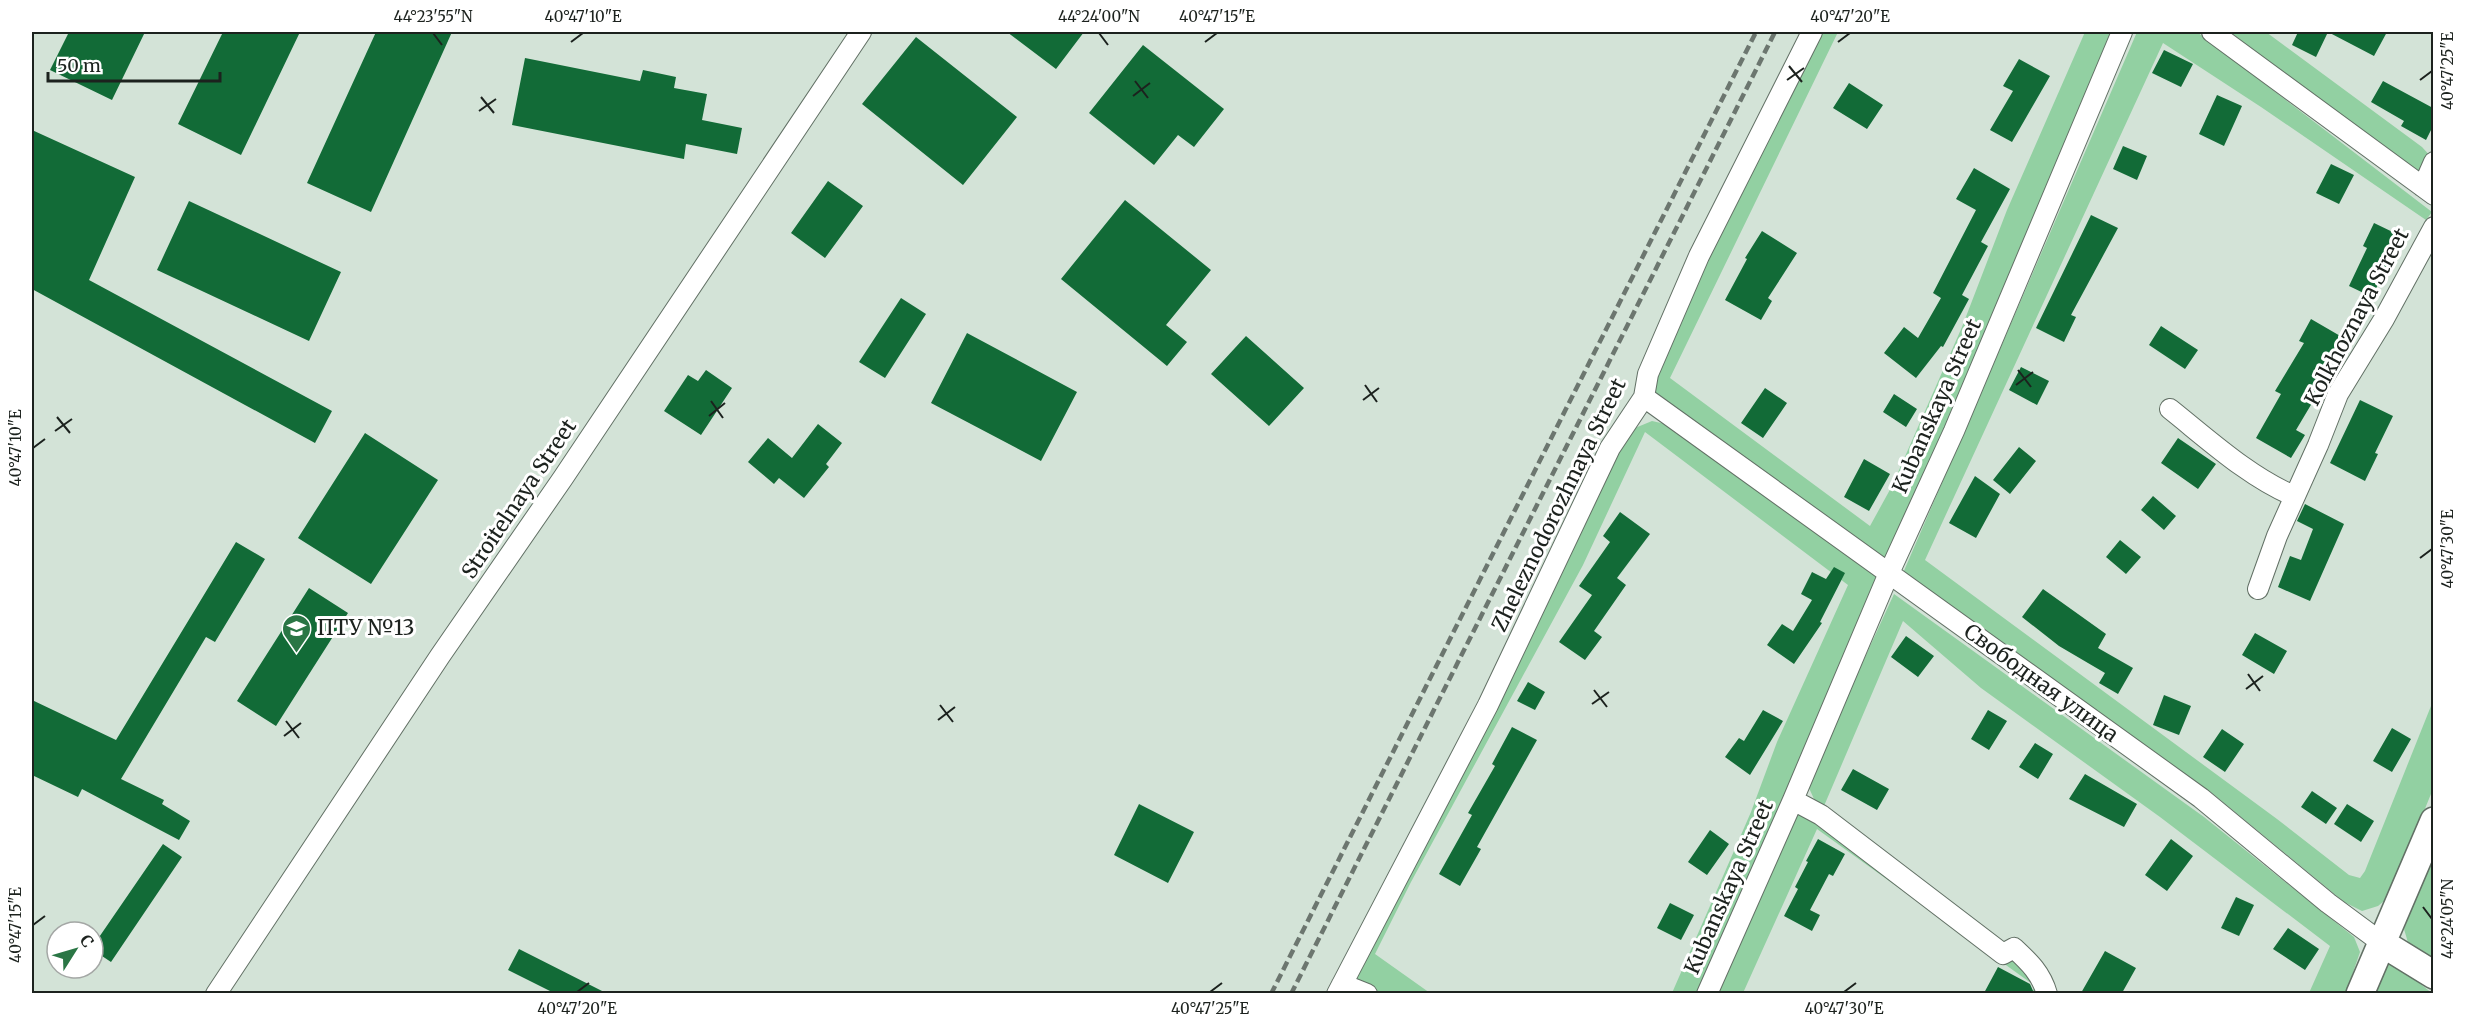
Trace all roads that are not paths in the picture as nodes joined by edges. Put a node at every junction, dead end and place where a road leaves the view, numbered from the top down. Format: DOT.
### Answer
graph roads {
  1 [pos="861,32"];
  2 [pos="1812,32"];
  3 [pos="2122,32"];
  4 [pos="2212,32"];
  5 [pos="2433,162"];
  6 [pos="2428,191"];
  7 [pos="2433,227"];
  8 [pos="1644,397"];
  9 [pos="2170,409"];
  10 [pos="2295,496"];
  11 [pos="1889,573"];
  12 [pos="2258,589"];
  13 [pos="1793,800"];
  14 [pos="2433,821"];
  15 [pos="2382,943"];
  16 [pos="2433,975"];
  17 [pos="1340,989"];
  18 [pos="216,993"];
  19 [pos="1367,993"];
  20 [pos="1707,993"];
  21 [pos="2047,993"];
  22 [pos="2360,993"];
  1 -- 18 [label="street, Stroitelnaya Street"];
  2 -- 8 [label="street, Zheleznodorozhnaya Street"];
  3 -- 11 [label="street, Kubanskaya Street"];
  4 -- 6 [label="street"];
  5 -- 6 [label="street"];
  7 -- 10 [label="street, Kolkhoznaya Street"];
  8 -- 11 [label="street, Свободная улица"];
  8 -- 17 [label="street, Zheleznodorozhnaya Street"];
  9 -- 10 [label="street"];
  10 -- 12 [label="street, Kolkhoznaya Street"];
  11 -- 13 [label="street, Kubanskaya Street"];
  11 -- 15 [label="street, Свободная улица"];
  13 -- 20 [label="street, Kubanskaya Street"];
  13 -- 21 [label="street, Kubanskaya Street"];
  14 -- 15 [label="street"];
  15 -- 16 [label="street, Свободная улица"];
  15 -- 22 [label="street"];
  17 -- 19 [label="street"];
}
